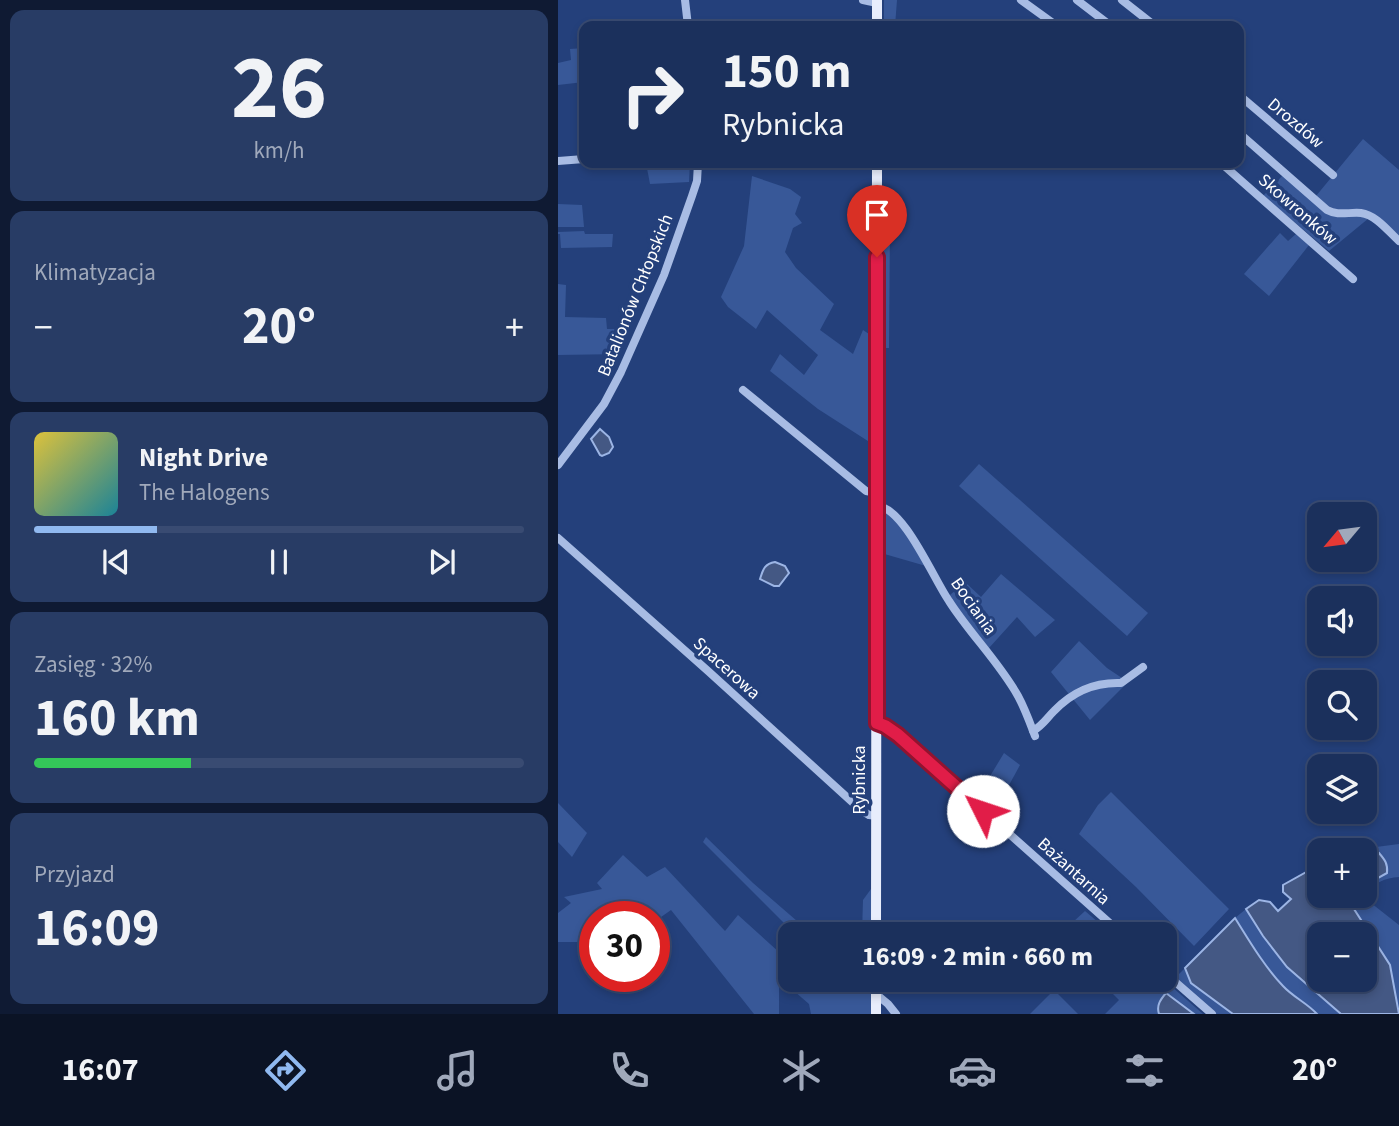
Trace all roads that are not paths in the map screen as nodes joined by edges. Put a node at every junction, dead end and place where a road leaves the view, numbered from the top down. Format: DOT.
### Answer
graph roads {
  1 [pos="685,0"];
  2 [pos="863,0"];
  3 [pos="1021,0"];
  4 [pos="1077,0"];
  5 [pos="1122,0"];
  6 [pos="877,1"];
  7 [pos="687,21"];
  8 [pos="877,21"];
  9 [pos="1050,21"];
  10 [pos="1104,21"];
  11 [pos="1149,21"];
  12 [pos="1244,99"];
  13 [pos="1244,137"];
  14 [pos="579,159"];
  15 [pos="558,161"];
  16 [pos="697,168"];
  17 [pos="877,168"];
  18 [pos="1227,168"];
  19 [pos="1333,175"];
  20 [pos="1399,241"];
  21 [pos="1353,279"];
  22 [pos="743,390"];
  23 [pos="558,465"];
  24 [pos="877,493"];
  25 [pos="877,506"];
  26 [pos="558,538"];
  27 [pos="1143,667"];
  28 [pos="877,723"];
  29 [pos="877,816"];
  30 [pos="876,922"];
  31 [pos="1108,922"];
  32 [pos="1177,983"];
  33 [pos="876,994"];
  34 [pos="876,1014"];
  35 [pos="896,1014"];
  36 [pos="1212,1014"];
  1 -- 7 [label="street"];
  2 -- 6 [label="street"];
  3 -- 9 [label="street"];
  4 -- 10 [label="street"];
  5 -- 11 [label="street"];
  6 -- 8 [label="main road"];
  12 -- 19 [label="street, Drozdów"];
  13 -- 20 [label="street, Skowronków"];
  14 -- 15 [label="street"];
  16 -- 23 [label="street, Batalionów Chłopskich"];
  17 -- 24 [label="main road, Rybnicka"];
  18 -- 21 [label="street, Skowronków"];
  22 -- 24 [label="street"];
  24 -- 25 [label="main road, Rybnicka"];
  25 -- 27 [label="street, Bociania"];
  25 -- 28 [label="main road, Rybnicka"];
  26 -- 29 [label="street, Spacerowa"];
  28 -- 29 [label="main road, Rybnicka"];
  28 -- 31 [label="street, Bażantarnia"];
  29 -- 30 [label="main road, Rybnicka"];
  32 -- 36 [label="street"];
  33 -- 34 [label="main road"];
  33 -- 35 [label="street"];
}
